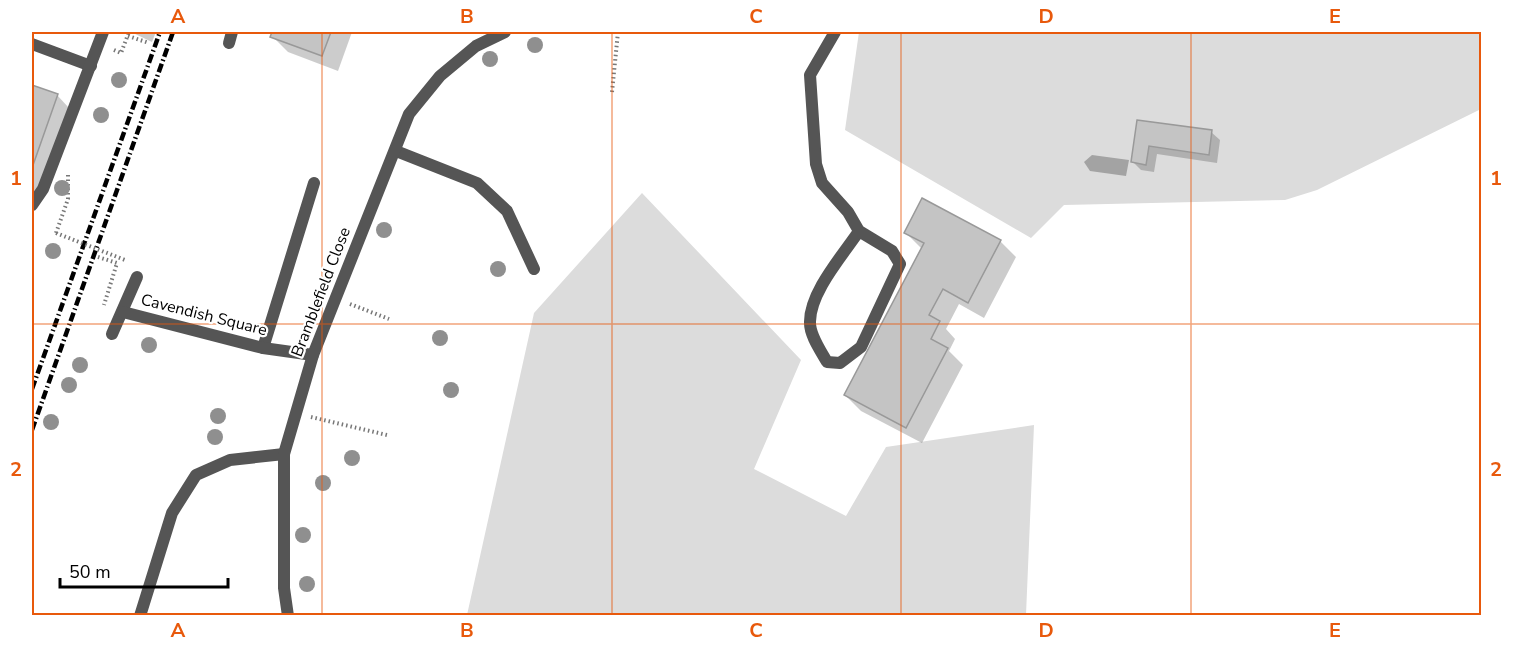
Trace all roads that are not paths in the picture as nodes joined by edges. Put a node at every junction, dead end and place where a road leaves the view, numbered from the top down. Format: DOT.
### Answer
graph roads {
  1 [pos="103,32"];
  2 [pos="505,32"];
  3 [pos="835,32"];
  4 [pos="32,44"];
  5 [pos="91,66"];
  6 [pos="396,151"];
  7 [pos="314,183"];
  8 [pos="32,205"];
  9 [pos="859,231"];
  10 [pos="534,269"];
  11 [pos="137,277"];
  12 [pos="123,312"];
  13 [pos="112,334"];
  14 [pos="263,348"];
  15 [pos="313,355"];
  16 [pos="284,454"];
  17 [pos="140,615"];
  18 [pos="288,615"];
  1 -- 5 [label="street"];
  2 -- 6 [label="street, Bramblefield Close"];
  3 -- 9 [label="street"];
  4 -- 5 [label="street"];
  5 -- 8 [label="street"];
  6 -- 10 [label="street"];
  6 -- 15 [label="street, Bramblefield Close"];
  7 -- 14 [label="street"];
  9 -- 9 [label="street"];
  11 -- 12 [label="street"];
  12 -- 13 [label="street"];
  12 -- 14 [label="street, Cavendish Square"];
  14 -- 15 [label="street, Cavendish Square"];
  15 -- 16 [label="street, Bramblefield Close"];
  16 -- 17 [label="street"];
  16 -- 18 [label="street, Bramblefield Close"];
}
